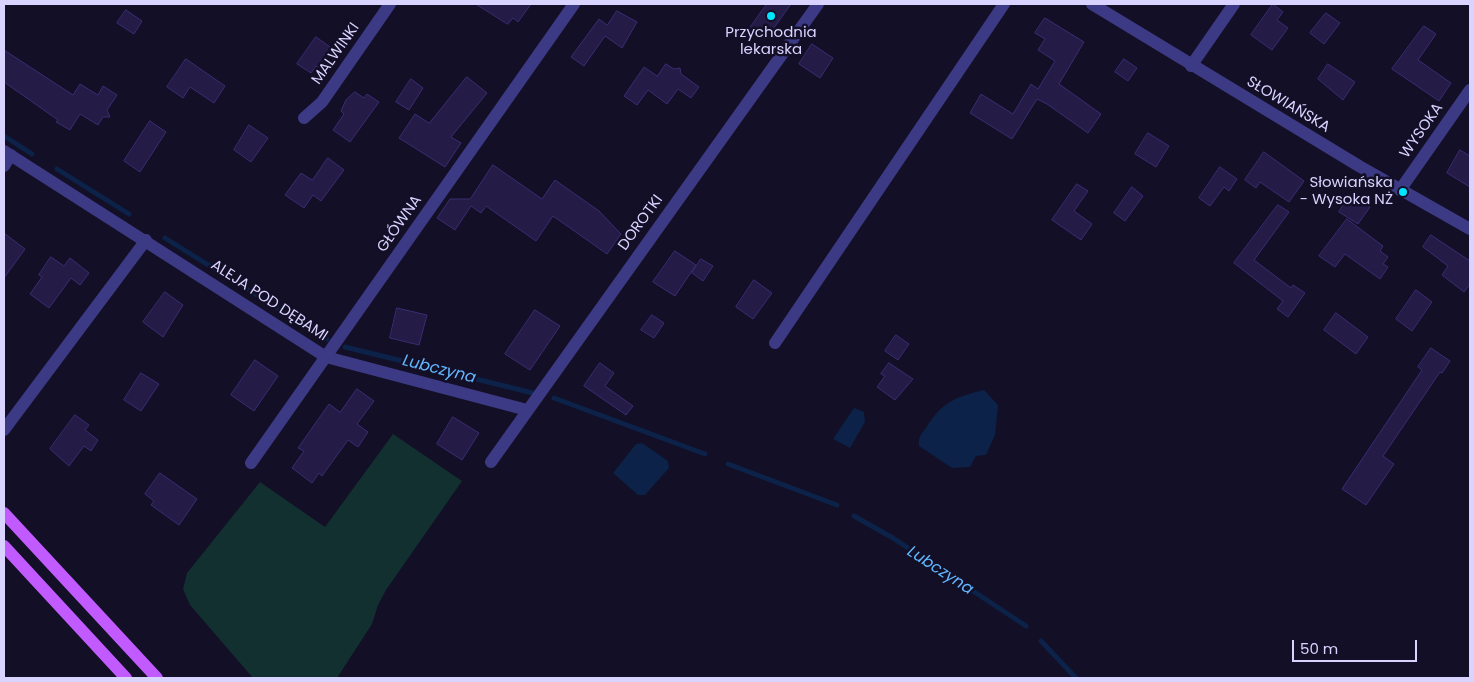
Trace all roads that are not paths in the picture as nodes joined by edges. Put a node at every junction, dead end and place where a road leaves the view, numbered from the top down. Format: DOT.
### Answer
graph roads {
  1 [pos="390,4"];
  2 [pos="574,4"];
  3 [pos="818,4"];
  4 [pos="1004,4"];
  5 [pos="1092,4"];
  6 [pos="1234,4"];
  7 [pos="1191,66"];
  8 [pos="1470,90"];
  9 [pos="304,118"];
  10 [pos="6,157"];
  11 [pos="1400,190"];
  12 [pos="1470,229"];
  13 [pos="146,240"];
  14 [pos="775,344"];
  15 [pos="326,357"];
  16 [pos="528,410"];
  17 [pos="4,430"];
  18 [pos="490,462"];
  19 [pos="251,463"];
  20 [pos="4,513"];
  21 [pos="4,546"];
  22 [pos="126,678"];
  23 [pos="157,678"];
  1 -- 9 [label="street, MALWINKI"];
  2 -- 15 [label="street, GŁÓWNA"];
  3 -- 16 [label="street, DOROTKI"];
  4 -- 14 [label="street"];
  5 -- 7 [label="street, SŁOWIAŃSKA"];
  6 -- 7 [label="street"];
  7 -- 11 [label="street, SŁOWIAŃSKA"];
  8 -- 11 [label="street, WYSOKA"];
  10 -- 13 [label="street, ALEJA POD DĘBAMI"];
  11 -- 12 [label="street, SŁOWIAŃSKA"];
  13 -- 15 [label="street, ALEJA POD DĘBAMI"];
  13 -- 17 [label="street"];
  15 -- 16 [label="street, ALEJA POD DĘBAMI"];
  15 -- 19 [label="street, GŁÓWNA"];
  16 -- 18 [label="street, DOROTKI"];
  20 -- 23 [label="main road"];
  21 -- 22 [label="main road"];
}
